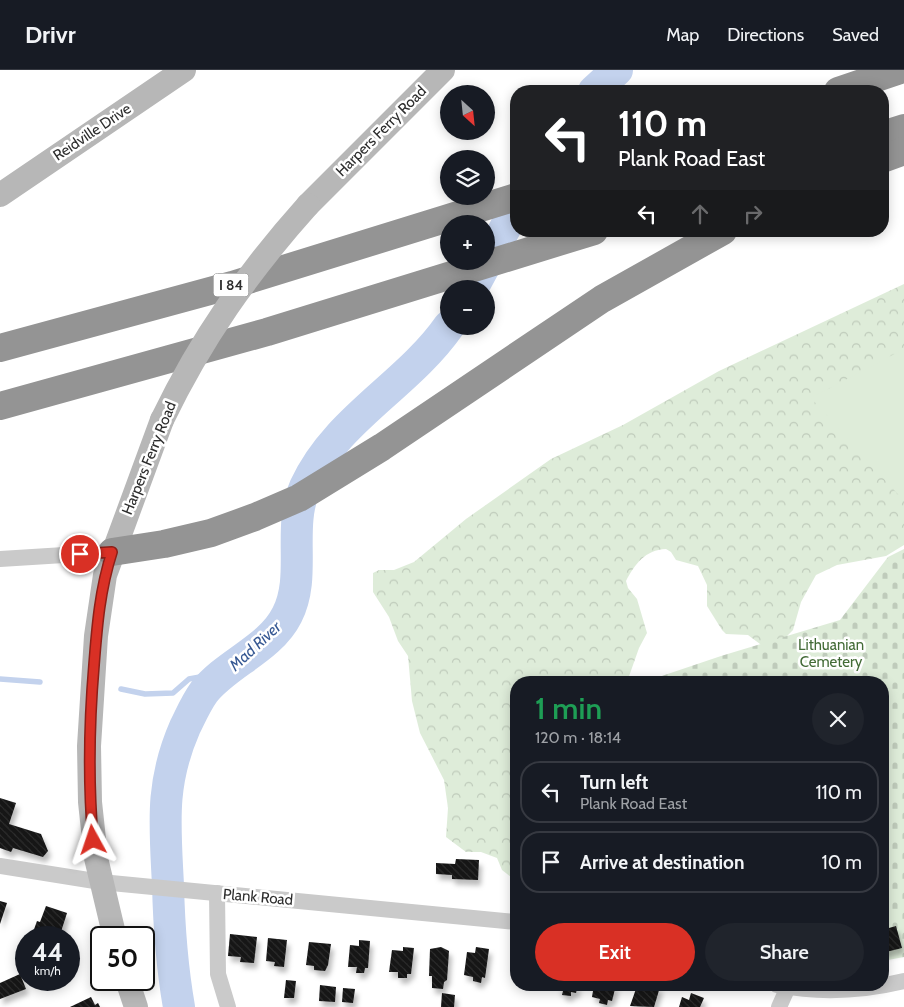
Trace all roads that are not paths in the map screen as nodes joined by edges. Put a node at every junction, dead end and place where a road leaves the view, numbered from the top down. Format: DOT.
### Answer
graph roads {
  1 [pos="184,70"];
  2 [pos="443,70"];
  3 [pos="900,70"];
  4 [pos="856,85"];
  5 [pos="904,128"];
  6 [pos="889,133"];
  7 [pos="904,151"];
  8 [pos="889,156"];
  9 [pos="0,195"];
  10 [pos="510,199"];
  11 [pos="575,237"];
  12 [pos="711,237"];
  13 [pos="0,348"];
  14 [pos="0,406"];
  15 [pos="112,552"];
  16 [pos="0,559"];
  17 [pos="0,866"];
  18 [pos="101,882"];
  19 [pos="217,893"];
  20 [pos="510,921"];
  21 [pos="112,926"];
  22 [pos="904,981"];
  23 [pos="889,983"];
  24 [pos="131,991"];
  25 [pos="781,991"];
  26 [pos="136,1007"];
  27 [pos="228,1007"];
  28 [pos="779,1007"];
  1 -- 9 [label="main road, Reidville Drive"];
  2 -- 15 [label="main road, Harpers Ferry Road, bridge"];
  3 -- 4 [label="highway"];
  5 -- 6 [label="highway"];
  7 -- 8 [label="highway"];
  10 -- 13 [label="highway, I 84"];
  11 -- 14 [label="highway"];
  12 -- 15 [label="highway"];
  15 -- 16 [label="street"];
  15 -- 18 [label="main road, Harpers Ferry Road"];
  17 -- 18 [label="street, Plank Road"];
  18 -- 19 [label="street, Plank Road"];
  18 -- 21 [label="main road, Harpers Ferry Road"];
  19 -- 20 [label="street, Plank Road"];
  19 -- 27 [label="street"];
  22 -- 23 [label="street"];
  24 -- 26 [label="main road"];
  25 -- 28 [label="street"];
}
